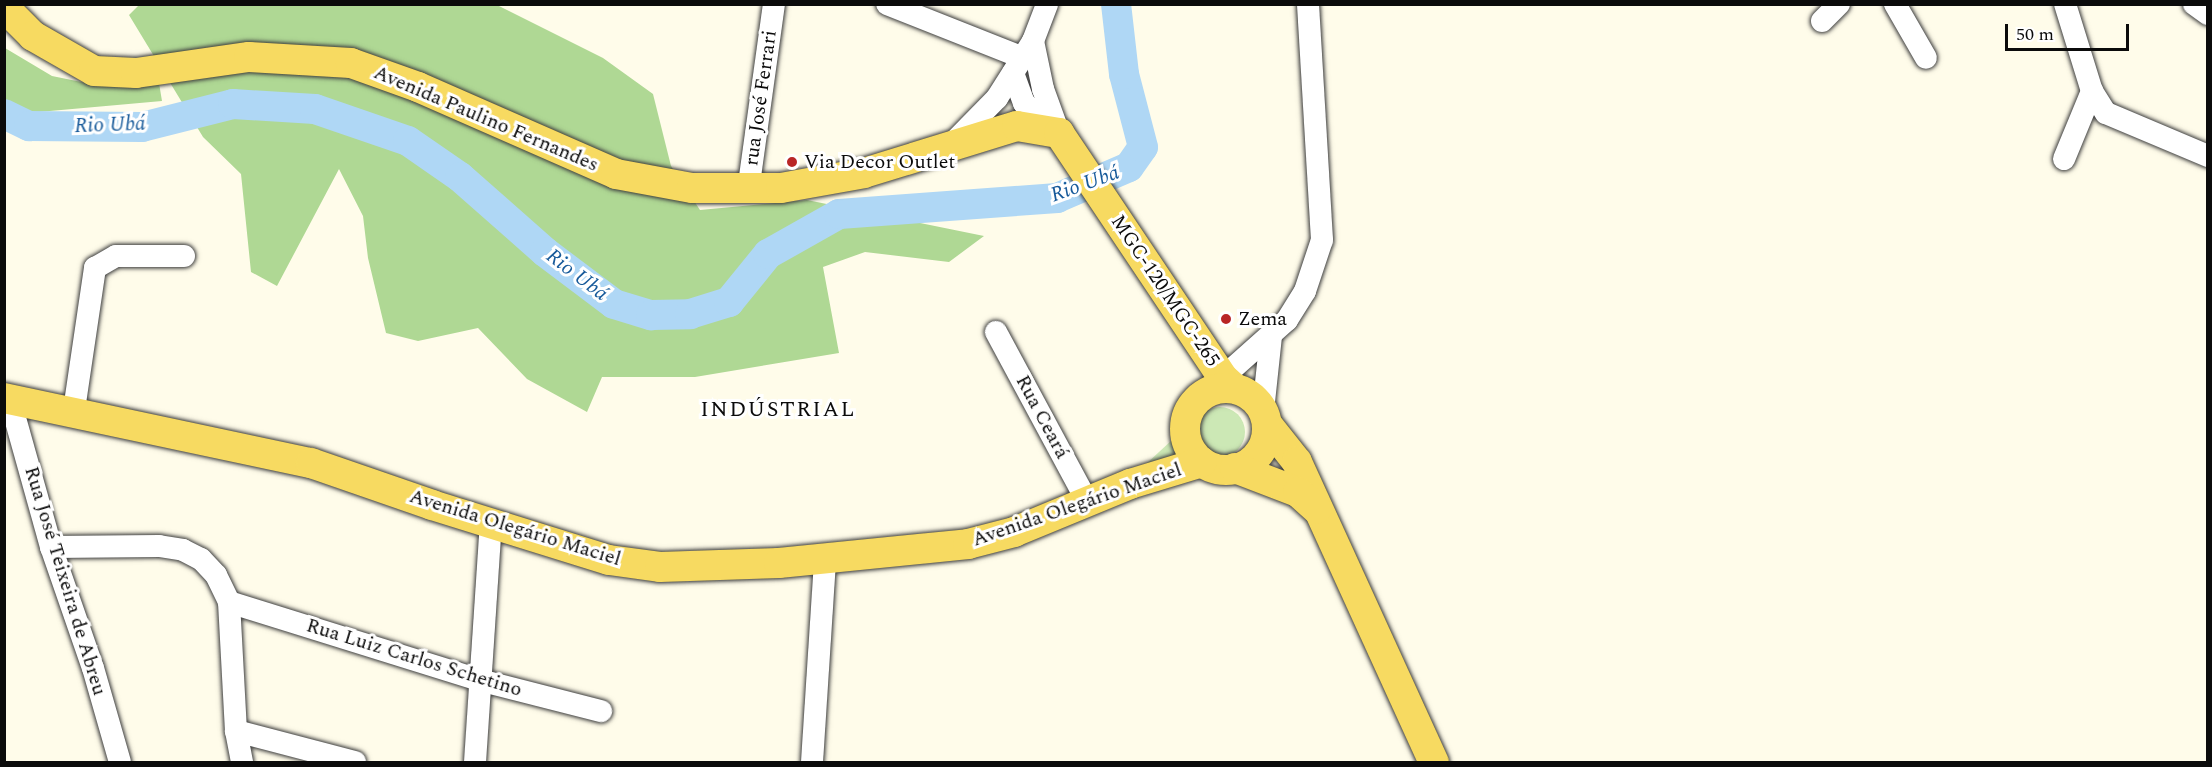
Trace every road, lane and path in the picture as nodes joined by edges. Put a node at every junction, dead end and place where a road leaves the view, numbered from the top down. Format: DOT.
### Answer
graph roads {
  1 [pos="774,4"];
  2 [pos="887,4"];
  3 [pos="1047,4"];
  4 [pos="1308,4"];
  5 [pos="1839,4"];
  6 [pos="1895,4"];
  7 [pos="2065,4"];
  8 [pos="2194,4"];
  9 [pos="4,7"];
  10 [pos="2208,14"];
  11 [pos="1822,21"];
  12 [pos="1022,57"];
  13 [pos="1926,57"];
  14 [pos="2092,91"];
  15 [pos="1066,142"];
  16 [pos="948,148"];
  17 [pos="2208,156"];
  18 [pos="2064,159"];
  19 [pos="748,191"];
  20 [pos="184,256"];
  21 [pos="996,332"];
  22 [pos="1271,336"];
  23 [pos="1221,379"];
  24 [pos="7,399"];
  25 [pos="74,410"];
  26 [pos="1265,417"];
  27 [pos="1202,462"];
  28 [pos="1235,468"];
  29 [pos="1088,502"];
  30 [pos="1321,512"];
  31 [pos="491,524"];
  32 [pos="51,547"];
  33 [pos="825,559"];
  34 [pos="229,602"];
  35 [pos="479,680"];
  36 [pos="601,711"];
  37 [pos="236,730"];
  38 [pos="120,762"];
  39 [pos="242,762"];
  40 [pos="355,762"];
  41 [pos="475,762"];
  42 [pos="812,762"];
  43 [pos="1434,762"];
  1 -- 19 [label="street, rua José Ferrari"];
  2 -- 12 [label="street"];
  3 -- 12 [label="street, Avenida Paulino Fernandes"];
  4 -- 22 [label="street"];
  5 -- 11 [label="street"];
  6 -- 13 [label="street"];
  7 -- 14 [label="street"];
  8 -- 10 [label="street"];
  9 -- 19 [label="main road, Avenida Paulino Fernandes"];
  12 -- 15 [label="street"];
  12 -- 15 [label="street"];
  12 -- 16 [label="street, Avenida Paulino Fernandes"];
  14 -- 17 [label="street"];
  14 -- 18 [label="street"];
  15 -- 16 [label="main road, Avenida Paulino Fernandes"];
  15 -- 23 [label="main road, MGC-120/MGC-265"];
  16 -- 19 [label="main road, Avenida Paulino Fernandes"];
  20 -- 25 [label="street"];
  21 -- 29 [label="street, Rua Ceará"];
  22 -- 23 [label="street"];
  22 -- 26 [label="street"];
  23 -- 26 [label="main road"];
  23 -- 27 [label="main road"];
  24 -- 25 [label="main road, Avenida Olegário Maciel"];
  24 -- 32 [label="street, Rua José Teixeira de Abreu"];
  25 -- 31 [label="main road, Avenida Olegário Maciel"];
  26 -- 28 [label="main road"];
  26 -- 30 [label="main road"];
  27 -- 28 [label="main road"];
  27 -- 29 [label="main road, Avenida Olegário Maciel"];
  28 -- 30 [label="main road"];
  29 -- 33 [label="main road, Avenida Olegário Maciel"];
  30 -- 43 [label="main road"];
  31 -- 33 [label="main road, Avenida Olegário Maciel"];
  31 -- 35 [label="street"];
  32 -- 34 [label="street"];
  32 -- 38 [label="street, Rua José Teixeira de Abreu"];
  33 -- 42 [label="street"];
  34 -- 35 [label="street, Rua Luiz Carlos Schetino"];
  34 -- 37 [label="street"];
  35 -- 36 [label="street, Rua Luiz Carlos Schetino"];
  35 -- 41 [label="street"];
  37 -- 39 [label="street"];
  37 -- 40 [label="street"];
}
